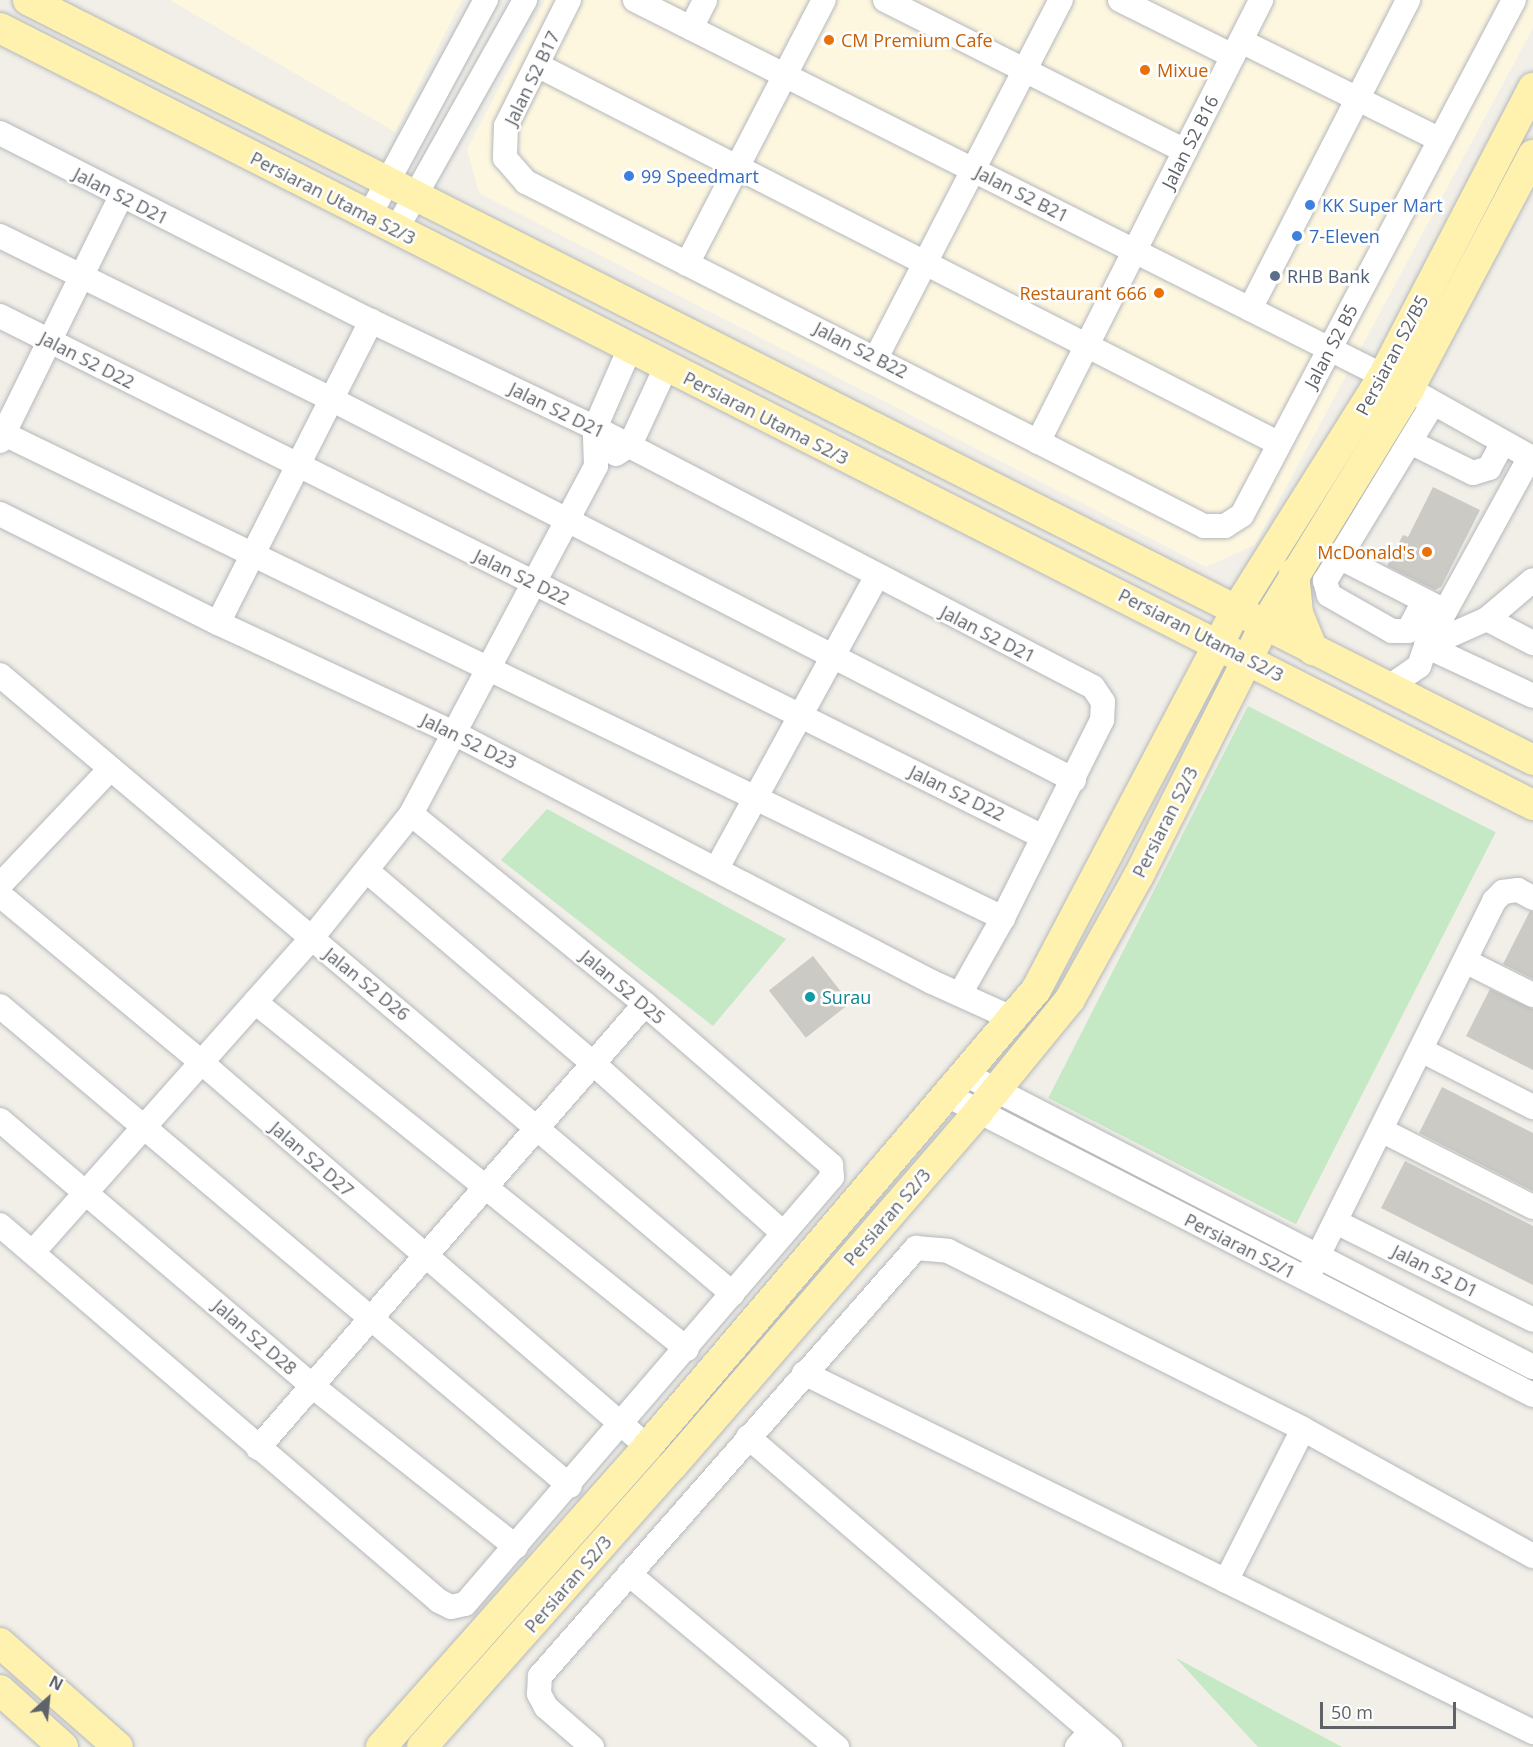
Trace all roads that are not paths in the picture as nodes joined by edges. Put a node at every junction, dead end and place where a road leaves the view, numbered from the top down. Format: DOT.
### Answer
graph roads {
  1 [pos="28,0"];
  2 [pos="486,0"];
  3 [pos="525,0"];
  4 [pos="569,0"];
  5 [pos="635,0"];
  6 [pos="705,0"];
  7 [pos="824,0"];
  8 [pos="885,0"];
  9 [pos="1061,0"];
  10 [pos="1120,0"];
  11 [pos="1261,0"];
  12 [pos="1408,0"];
  13 [pos="1514,0"];
  14 [pos="0,28"];
  15 [pos="691,28"];
  16 [pos="1237,49"];
  17 [pos="537,65"];
  18 [pos="1024,71"];
  19 [pos="784,75"];
  20 [pos="1533,88"];
  21 [pos="1354,99"];
  22 [pos="0,133"];
  23 [pos="1438,139"];
  24 [pos="1185,151"];
  25 [pos="1533,155"];
  26 [pos="505,158"];
  27 [pos="737,168"];
  28 [pos="973,170"];
  29 [pos="388,182"];
  30 [pos="121,196"];
  31 [pos="416,196"];
  32 [pos="369,216"];
  33 [pos="396,230"];
  34 [pos="0,236"];
  35 [pos="1134,251"];
  36 [pos="687,264"];
  37 [pos="925,264"];
  38 [pos="81,277"];
  39 [pos="1250,309"];
  40 [pos="0,316"];
  41 [pos="371,321"];
  42 [pos="50,341"];
  43 [pos="1088,346"];
  44 [pos="629,350"];
  45 [pos="1329,350"];
  46 [pos="876,357"];
  47 [pos="666,368"];
  48 [pos="1408,390"];
  49 [pos="331,399"];
  50 [pos="595,428"];
  51 [pos="1,436"];
  52 [pos="1038,442"];
  53 [pos="1410,442"];
  54 [pos="1278,443"];
  55 [pos="1503,443"];
  56 [pos="630,445"];
  57 [pos="298,465"];
  58 [pos="596,466"];
  59 [pos="0,514"];
  60 [pos="567,520"];
  61 [pos="1225,526"];
  62 [pos="252,556"];
  63 [pos="1339,557"];
  64 [pos="1258,573"];
  65 [pos="1294,573"];
  66 [pos="876,577"];
  67 [pos="1533,580"];
  68 [pos="534,583"];
  69 [pos="1198,594"];
  70 [pos="1434,606"];
  71 [pos="1235,612"];
  72 [pos="1487,619"];
  73 [pos="218,623"];
  74 [pos="1264,626"];
  75 [pos="1533,643"];
  76 [pos="1218,644"];
  77 [pos="1425,646"];
  78 [pos="1312,650"];
  79 [pos="832,656"];
  80 [pos="1247,658"];
  81 [pos="488,670"];
  82 [pos="0,675"];
  83 [pos="1388,688"];
  84 [pos="1533,696"];
  85 [pos="800,715"];
  86 [pos="454,733"];
  87 [pos="1533,760"];
  88 [pos="109,770"];
  89 [pos="1074,780"];
  90 [pos="754,799"];
  91 [pos="1533,806"];
  92 [pos="411,814"];
  93 [pos="1043,837"];
  94 [pos="717,868"];
  95 [pos="367,871"];
  96 [pos="0,885"];
  97 [pos="0,895"];
  98 [pos="1533,898"];
  99 [pos="1003,918"];
  100 [pos="311,939"];
  101 [pos="1465,960"];
  102 [pos="960,994"];
  103 [pos="1533,995"];
  104 [pos="255,1002"];
  105 [pos="645,1004"];
  106 [pos="0,1006"];
  107 [pos="1014,1019"];
  108 [pos="1421,1050"];
  109 [pos="201,1062"];
  110 [pos="594,1064"];
  111 [pos="956,1084"];
  112 [pos="986,1101"];
  113 [pos="1533,1107"];
  114 [pos="0,1120"];
  115 [pos="145,1126"];
  116 [pos="539,1126"];
  117 [pos="1381,1130"];
  118 [pos="486,1188"];
  119 [pos="87,1192"];
  120 [pos="1533,1207"];
  121 [pos="1336,1221"];
  122 [pos="0,1225"];
  123 [pos="783,1233"];
  124 [pos="33,1252"];
  125 [pos="1318,1256"];
  126 [pos="427,1258"];
  127 [pos="1306,1279"];
  128 [pos="733,1294"];
  129 [pos="372,1318"];
  130 [pos="1533,1320"];
  131 [pos="687,1349"];
  132 [pos="1533,1367"];
  133 [pos="804,1373"];
  134 [pos="311,1385"];
  135 [pos="1533,1395"];
  136 [pos="623,1425"];
  137 [pos="1303,1429"];
  138 [pos="748,1437"];
  139 [pos="647,1447"];
  140 [pos="258,1448"];
  141 [pos="670,1467"];
  142 [pos="570,1486"];
  143 [pos="516,1547"];
  144 [pos="1533,1556"];
  145 [pos="629,1574"];
  146 [pos="1226,1581"];
  147 [pos="0,1643"];
  148 [pos="0,1690"];
  149 [pos="1533,1732"];
  150 [pos="1084,1739"];
  151 [pos="63,1747"];
  152 [pos="118,1747"];
  153 [pos="381,1747"];
  154 [pos="422,1747"];
  155 [pos="592,1747"];
  156 [pos="837,1747"];
  157 [pos="1110,1747"];
  1 -- 29 [label="main road, Persiaran Utama S2/3"];
  2 -- 29 [label="street"];
  3 -- 31 [label="street"];
  4 -- 17 [label="street, Jalan S2 B17"];
  5 -- 15 [label="street, Jalan S2 B21"];
  6 -- 15 [label="street"];
  7 -- 19 [label="street"];
  8 -- 18 [label="street"];
  9 -- 18 [label="street"];
  10 -- 16 [label="street"];
  11 -- 16 [label="street, Jalan S2 B16"];
  12 -- 21 [label="street"];
  13 -- 23 [label="street, Jalan S2 B5"];
  14 -- 32 [label="main road, Persiaran Utama S2/3"];
  15 -- 19 [label="street, Jalan S2 B21"];
  16 -- 21 [label="street"];
  16 -- 24 [label="street, Jalan S2 B16"];
  17 -- 26 [label="street, Jalan S2 B17"];
  17 -- 27 [label="street"];
  18 -- 24 [label="street"];
  18 -- 28 [label="street"];
  19 -- 27 [label="street"];
  19 -- 28 [label="street, Jalan S2 B21"];
  20 -- 48 [label="main road, Persiaran S2/B5"];
  21 -- 23 [label="street"];
  21 -- 39 [label="street"];
  22 -- 30 [label="street, Jalan S2 D21"];
  23 -- 45 [label="street, Jalan S2 B5"];
  24 -- 35 [label="street, Jalan S2 B16"];
  25 -- 48 [label="main road, Persiaran S2/B5"];
  26 -- 36 [label="street, Jalan S2 B22"];
  27 -- 36 [label="street"];
  27 -- 37 [label="street"];
  28 -- 35 [label="street, Jalan S2 B21"];
  28 -- 37 [label="street"];
  29 -- 31 [label="main road, Persiaran Utama S2/3"];
  29 -- 32 [label="street"];
  30 -- 38 [label="street"];
  30 -- 41 [label="street, Jalan S2 D21"];
  31 -- 33 [label="street"];
  31 -- 69 [label="main road, Persiaran Utama S2/3"];
  32 -- 33 [label="main road, Persiaran Utama S2/3"];
  33 -- 44 [label="main road, Persiaran Utama S2/3"];
  34 -- 38 [label="street"];
  35 -- 39 [label="street, Jalan S2 B21"];
  35 -- 43 [label="street, Jalan S2 B16"];
  36 -- 46 [label="street, Jalan S2 B22"];
  37 -- 43 [label="street"];
  37 -- 46 [label="street"];
  38 -- 42 [label="street"];
  38 -- 49 [label="street"];
  39 -- 45 [label="street, Jalan S2 B21"];
  40 -- 42 [label="street, Jalan S2 D22"];
  41 -- 49 [label="street"];
  41 -- 50 [label="street, Jalan S2 D21"];
  42 -- 51 [label="street"];
  42 -- 57 [label="street, Jalan S2 D22"];
  43 -- 52 [label="street, Jalan S2 B16"];
  43 -- 54 [label="street"];
  44 -- 47 [label="main road, Persiaran Utama S2/3"];
  44 -- 50 [label="street"];
  45 -- 48 [label="street, Jalan S2 B21"];
  45 -- 54 [label="street, Jalan S2 B5"];
  46 -- 52 [label="street, Jalan S2 B22"];
  47 -- 56 [label="street"];
  47 -- 76 [label="main road, Persiaran Utama S2/3"];
  48 -- 53 [label="street"];
  48 -- 55 [label="street, Jalan S2 B21"];
  48 -- 64 [label="main road, Persiaran S2/B5"];
  48 -- 65 [label="main road, Persiaran S2/B5"];
  49 -- 57 [label="street"];
  49 -- 60 [label="street"];
  50 -- 56 [label="street, Jalan S2 D21"];
  50 -- 58 [label="street"];
  51 -- 62 [label="street"];
  52 -- 61 [label="street, Jalan S2 B22"];
  53 -- 55 [label="street"];
  53 -- 63 [label="street"];
  54 -- 61 [label="street, Jalan S2 B5"];
  55 -- 70 [label="street, Jalan S2 B21"];
  56 -- 58 [label="street"];
  56 -- 66 [label="street, Jalan S2 D21"];
  57 -- 62 [label="street"];
  57 -- 68 [label="street, Jalan S2 D22"];
  58 -- 60 [label="street"];
  59 -- 73 [label="street, Jalan S2 D23"];
  60 -- 68 [label="street"];
  60 -- 79 [label="street"];
  62 -- 73 [label="street"];
  62 -- 81 [label="street"];
  63 -- 70 [label="street"];
  63 -- 70 [label="street"];
  64 -- 69 [label="main road"];
  64 -- 71 [label="main road, Persiaran S2/B5"];
  65 -- 74 [label="main road, Persiaran S2/B5"];
  65 -- 78 [label="main road"];
  66 -- 79 [label="street"];
  66 -- 89 [label="street, Jalan S2 D21"];
  67 -- 72 [label="street"];
  68 -- 81 [label="street"];
  68 -- 85 [label="street, Jalan S2 D22"];
  69 -- 71 [label="main road, Persiaran Utama S2/3"];
  70 -- 77 [label="street"];
  71 -- 74 [label="main road, Persiaran Utama S2/3"];
  71 -- 76 [label="main road, Persiaran S2/B5"];
  72 -- 75 [label="street"];
  72 -- 77 [label="street"];
  73 -- 86 [label="street, Jalan S2 D23"];
  74 -- 78 [label="main road, Persiaran Utama S2/3"];
  74 -- 80 [label="main road, Persiaran S2/3"];
  76 -- 80 [label="main road, Persiaran Utama S2/3"];
  76 -- 107 [label="main road, Persiaran S2/B5"];
  77 -- 83 [label="street"];
  77 -- 84 [label="street"];
  78 -- 83 [label="main road, Persiaran Utama S2/3"];
  79 -- 85 [label="street"];
  79 -- 89 [label="street"];
  80 -- 91 [label="main road, Persiaran Utama S2/3"];
  80 -- 112 [label="main road, Persiaran S2/3"];
  81 -- 86 [label="street"];
  81 -- 90 [label="street"];
  82 -- 88 [label="street, Jalan S2 D26"];
  83 -- 87 [label="main road, Persiaran Utama S2/3"];
  85 -- 90 [label="street"];
  85 -- 93 [label="street, Jalan S2 D22"];
  86 -- 92 [label="street"];
  86 -- 94 [label="street, Jalan S2 D23"];
  88 -- 96 [label="street"];
  88 -- 100 [label="street, Jalan S2 D26"];
  89 -- 93 [label="street"];
  90 -- 94 [label="street"];
  90 -- 99 [label="street"];
  92 -- 95 [label="street"];
  92 -- 105 [label="street, Jalan S2 D25"];
  93 -- 99 [label="street"];
  94 -- 102 [label="street, Jalan S2 D23"];
  95 -- 100 [label="street"];
  95 -- 110 [label="street"];
  97 -- 109 [label="street, Jalan S2 D27"];
  98 -- 101 [label="street"];
  99 -- 102 [label="street"];
  100 -- 104 [label="street"];
  100 -- 116 [label="street, Jalan S2 D26"];
  101 -- 103 [label="street"];
  101 -- 108 [label="street"];
  102 -- 107 [label="street, Jalan S2 D23"];
  104 -- 109 [label="street"];
  104 -- 118 [label="street"];
  105 -- 110 [label="street"];
  105 -- 123 [label="street, Jalan S2 D25"];
  106 -- 115 [label="street"];
  107 -- 111 [label="main road, Persiaran S2/B5"];
  108 -- 113 [label="street"];
  108 -- 117 [label="street"];
  109 -- 115 [label="street"];
  109 -- 126 [label="street, Jalan S2 D27"];
  110 -- 116 [label="street"];
  110 -- 123 [label="street"];
  111 -- 112 [label="street, Persiaran S2/1"];
  111 -- 139 [label="main road, Persiaran S2/B5"];
  112 -- 125 [label="street, Persiaran S2/1"];
  112 -- 127 [label="street, Persiaran S2/1"];
  112 -- 141 [label="main road, Persiaran S2/3"];
  114 -- 119 [label="street, Jalan S2 D28"];
  115 -- 119 [label="street"];
  115 -- 129 [label="street"];
  116 -- 118 [label="street"];
  116 -- 128 [label="street, Jalan S2 D26"];
  117 -- 120 [label="street"];
  117 -- 121 [label="street"];
  118 -- 126 [label="street"];
  118 -- 131 [label="street"];
  119 -- 124 [label="street"];
  119 -- 134 [label="street, Jalan S2 D28"];
  121 -- 125 [label="street"];
  121 -- 130 [label="street, Jalan S2 D1"];
  122 -- 124 [label="street"];
  123 -- 128 [label="street"];
  124 -- 140 [label="street"];
  125 -- 127 [label="street"];
  125 -- 132 [label="street, Persiaran S2/1"];
  126 -- 129 [label="street"];
  126 -- 136 [label="street, Jalan S2 D27"];
  127 -- 135 [label="street, Persiaran S2/1"];
  128 -- 131 [label="street"];
  129 -- 134 [label="street"];
  129 -- 142 [label="street"];
  131 -- 136 [label="street"];
  133 -- 137 [label="street"];
  133 -- 138 [label="street"];
  133 -- 146 [label="street"];
  134 -- 140 [label="street"];
  134 -- 143 [label="street, Jalan S2 D28"];
  136 -- 139 [label="street, Jalan S2 D27"];
  136 -- 142 [label="street"];
  137 -- 144 [label="street"];
  137 -- 146 [label="street"];
  138 -- 145 [label="street"];
  138 -- 150 [label="street"];
  139 -- 141 [label="street, Jalan S2 D27"];
  139 -- 153 [label="main road, Persiaran S2/B5"];
  140 -- 143 [label="street"];
  141 -- 154 [label="main road, Persiaran S2/3"];
  142 -- 143 [label="street"];
  145 -- 155 [label="street"];
  145 -- 156 [label="street"];
  146 -- 149 [label="street"];
  147 -- 152 [label="main road"];
  148 -- 151 [label="main road"];
  150 -- 157 [label="street"];
}
